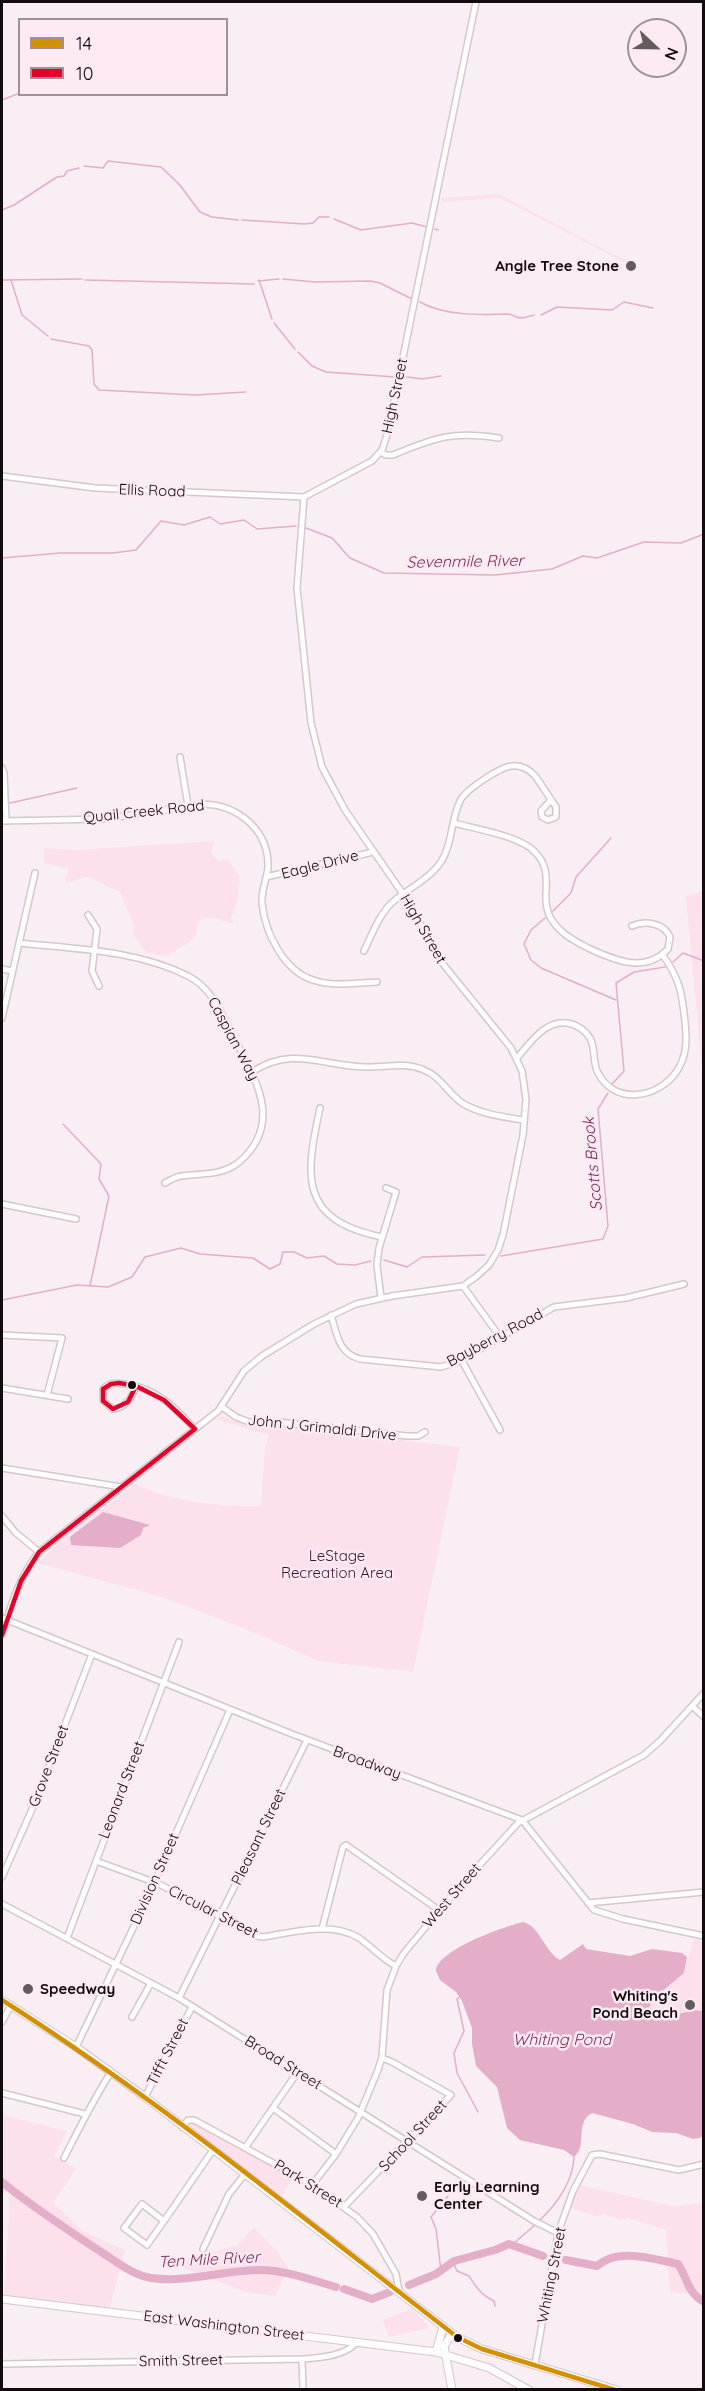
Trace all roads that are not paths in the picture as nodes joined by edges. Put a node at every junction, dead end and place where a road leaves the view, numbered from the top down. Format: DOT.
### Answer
graph roads {
  1 [pos="476,2"];
  2 [pos="499,438"];
  3 [pos="381,452"];
  4 [pos="2,476"];
  5 [pos="304,497"];
  6 [pos="180,757"];
  7 [pos="2,768"];
  8 [pos="551,800"];
  9 [pos="188,806"];
  10 [pos="4,821"];
  11 [pos="454,823"];
  12 [pos="373,852"];
  13 [pos="35,873"];
  14 [pos="266,877"];
  15 [pos="404,894"];
  16 [pos="88,915"];
  17 [pos="632,926"];
  18 [pos="20,943"];
  19 [pos="94,951"];
  20 [pos="364,951"];
  21 [pos="662,954"];
  22 [pos="2,969"];
  23 [pos="12,971"];
  24 [pos="377,982"];
  25 [pos="99,986"];
  26 [pos="2,1018"];
  27 [pos="517,1058"];
  28 [pos="252,1072"];
  29 [pos="321,1108"];
  30 [pos="524,1119"];
  31 [pos="165,1183"];
  32 [pos="386,1188"];
  33 [pos="2,1204"];
  34 [pos="76,1219"];
  35 [pos="382,1237"];
  36 [pos="684,1284"];
  37 [pos="463,1286"];
  38 [pos="381,1298"];
  39 [pos="331,1315"];
  40 [pos="2,1335"];
  41 [pos="500,1337"];
  42 [pos="461,1359"];
  43 [pos="136,1386"];
  44 [pos="2,1388"];
  45 [pos="46,1395"];
  46 [pos="69,1399"];
  47 [pos="222,1407"];
  48 [pos="195,1429"];
  49 [pos="500,1430"];
  50 [pos="425,1432"];
  51 [pos="2,1468"];
  52 [pos="122,1487"];
  53 [pos="2,1516"];
  54 [pos="9,1525"];
  55 [pos="2,1526"];
  56 [pos="39,1551"];
  57 [pos="4,1619"];
  58 [pos="2,1635"];
  59 [pos="179,1642"];
  60 [pos="92,1654"];
  61 [pos="163,1683"];
  62 [pos="704,1693"];
  63 [pos="692,1706"];
  64 [pos="230,1710"];
  65 [pos="704,1717"];
  66 [pos="307,1740"];
  67 [pos="522,1820"];
  68 [pos="96,1861"];
  69 [pos="2,1877"];
  70 [pos="154,1882"];
  71 [pos="704,1892"];
  72 [pos="588,1903"];
  73 [pos="2,1904"];
  74 [pos="439,1911"];
  75 [pos="220,1917"];
  76 [pos="322,1929"];
  77 [pos="704,1936"];
  78 [pos="67,1938"];
  79 [pos="116,1964"];
  80 [pos="396,1966"];
  81 [pos="151,1983"];
  82 [pos="179,1998"];
  83 [pos="2,2000"];
  84 [pos="11,2005"];
  85 [pos="192,2007"];
  86 [pos="132,2017"];
  87 [pos="2,2022"];
  88 [pos="76,2047"];
  89 [pos="382,2058"];
  90 [pos="111,2072"];
  91 [pos="297,2073"];
  92 [pos="2,2092"];
  93 [pos="145,2097"];
  94 [pos="273,2108"];
  95 [pos="361,2112"];
  96 [pos="85,2114"];
  97 [pos="182,2127"];
  98 [pos="408,2142"];
  99 [pos="246,2148"];
  100 [pos="213,2150"];
  101 [pos="336,2154"];
  102 [pos="64,2158"];
  103 [pos="704,2164"];
  104 [pos="245,2174"];
  105 [pos="312,2185"];
  106 [pos="344,2207"];
  107 [pos="164,2221"];
  108 [pos="558,2234"];
  109 [pos="203,2249"];
  110 [pos="399,2291"];
  111 [pos="2,2299"];
  112 [pos="443,2327"];
  113 [pos="452,2334"];
  114 [pos="356,2342"];
  115 [pos="436,2352"];
  116 [pos="447,2355"];
  117 [pos="302,2359"];
  118 [pos="2,2364"];
  119 [pos="535,2364"];
  120 [pos="303,2390"];
  121 [pos="452,2390"];
  122 [pos="529,2390"];
  123 [pos="617,2390"];
  1 -- 3 [label="street, High Street"];
  2 -- 3 [label="street"];
  3 -- 5 [label="street, High Street"];
  4 -- 5 [label="street, Ellis Road"];
  5 -- 12 [label="street, High Street"];
  6 -- 9 [label="street"];
  7 -- 10 [label="street"];
  8 -- 11 [label="street"];
  9 -- 10 [label="street, Quail Creek Road"];
  9 -- 14 [label="street, Quail Creek Road"];
  11 -- 15 [label="street"];
  11 -- 21 [label="street"];
  12 -- 14 [label="street, Eagle Drive"];
  12 -- 15 [label="street, High Street"];
  13 -- 18 [label="street"];
  14 -- 24 [label="street, Quail Creek Road"];
  15 -- 20 [label="street"];
  15 -- 27 [label="street, High Street"];
  16 -- 19 [label="street"];
  17 -- 21 [label="street"];
  18 -- 19 [label="street, Caspian Way"];
  18 -- 23 [label="street"];
  19 -- 25 [label="street"];
  19 -- 28 [label="street, Caspian Way"];
  21 -- 27 [label="street"];
  22 -- 23 [label="street"];
  23 -- 26 [label="street"];
  27 -- 30 [label="street, High Street"];
  28 -- 30 [label="street"];
  28 -- 31 [label="street, Caspian Way"];
  29 -- 35 [label="street"];
  30 -- 37 [label="street, High Street"];
  32 -- 35 [label="street"];
  33 -- 34 [label="street"];
  35 -- 38 [label="street"];
  36 -- 41 [label="street, Bayberry Road"];
  37 -- 38 [label="street"];
  37 -- 41 [label="street"];
  38 -- 39 [label="street"];
  39 -- 42 [label="street, Bayberry Road"];
  39 -- 47 [label="street"];
  40 -- 45 [label="street"];
  41 -- 42 [label="street, Bayberry Road"];
  42 -- 49 [label="street"];
  43 -- 43 [label="street"];
  43 -- 48 [label="street"];
  44 -- 45 [label="street"];
  45 -- 46 [label="street"];
  47 -- 48 [label="street"];
  47 -- 50 [label="street, John J Grimaldi Drive"];
  48 -- 52 [label="street"];
  51 -- 52 [label="street"];
  52 -- 56 [label="street"];
  53 -- 54 [label="street"];
  54 -- 55 [label="street"];
  54 -- 56 [label="street"];
  56 -- 57 [label="street"];
  57 -- 58 [label="street"];
  57 -- 60 [label="street, Broadway"];
  59 -- 61 [label="street, Leonard Street"];
  60 -- 61 [label="street, Broadway"];
  60 -- 69 [label="street, Grove Street"];
  61 -- 64 [label="street, Broadway"];
  61 -- 68 [label="street, Leonard Street"];
  62 -- 63 [label="street, West Street"];
  63 -- 65 [label="street"];
  63 -- 67 [label="street, West Street"];
  64 -- 66 [label="street, Broadway"];
  64 -- 70 [label="street, Division Street"];
  66 -- 67 [label="street, Broadway"];
  66 -- 75 [label="street, Pleasant Street"];
  67 -- 72 [label="street"];
  67 -- 74 [label="street, West Street"];
  68 -- 70 [label="street, Circular Street"];
  68 -- 78 [label="street, Leonard Street"];
  70 -- 75 [label="street, Circular Street"];
  70 -- 79 [label="street, Division Street"];
  71 -- 72 [label="street"];
  72 -- 77 [label="street"];
  73 -- 78 [label="street, Broad Street"];
  74 -- 76 [label="street"];
  74 -- 80 [label="street, West Street"];
  75 -- 76 [label="street, Circular Street"];
  75 -- 82 [label="street, Pleasant Street"];
  76 -- 80 [label="street, Circular Street"];
  78 -- 79 [label="street, Broad Street"];
  79 -- 81 [label="street, Broad Street"];
  79 -- 88 [label="street, Division Street"];
  80 -- 89 [label="street, West Street"];
  81 -- 82 [label="street, Broad Street"];
  81 -- 86 [label="street"];
  82 -- 85 [label="street, Broad Street"];
  83 -- 84 [label="main road"];
  84 -- 87 [label="street"];
  84 -- 88 [label="main road"];
  85 -- 91 [label="street, Broad Street"];
  85 -- 93 [label="street, Tifft Street"];
  88 -- 90 [label="main road"];
  89 -- 95 [label="street, West Street"];
  89 -- 98 [label="street, School Street"];
  90 -- 93 [label="main road"];
  90 -- 96 [label="street"];
  91 -- 94 [label="street"];
  91 -- 95 [label="street, Broad Street"];
  92 -- 96 [label="street"];
  93 -- 97 [label="main road"];
  94 -- 99 [label="street"];
  94 -- 101 [label="street"];
  95 -- 98 [label="street, Broad Street"];
  95 -- 101 [label="street, West Street"];
  96 -- 102 [label="street"];
  97 -- 99 [label="street, Park Street"];
  97 -- 100 [label="main road"];
  98 -- 106 [label="street, School Street"];
  98 -- 108 [label="street, Broad Street"];
  99 -- 105 [label="street, Park Street"];
  100 -- 104 [label="main road"];
  100 -- 107 [label="street"];
  101 -- 105 [label="street, West Street"];
  103 -- 108 [label="street, Whiting Street"];
  104 -- 109 [label="street"];
  104 -- 110 [label="main road"];
  105 -- 106 [label="street, Park Street"];
  106 -- 110 [label="street, Park Street"];
  107 -- 107 [label="street"];
  108 -- 119 [label="street, Whiting Street"];
  110 -- 112 [label="main road"];
  111 -- 114 [label="main road, East Washington Street"];
  112 -- 113 [label="main road"];
  112 -- 115 [label="main road"];
  113 -- 116 [label="main road"];
  113 -- 119 [label="main road"];
  114 -- 115 [label="main road, East Washington Street"];
  114 -- 117 [label="street, Smith Street"];
  115 -- 116 [label="main road, East Washington Street"];
  116 -- 121 [label="main road"];
  116 -- 122 [label="main road, East Washington Street"];
  117 -- 118 [label="street, Smith Street"];
  117 -- 120 [label="street"];
  119 -- 123 [label="main road"];
}
